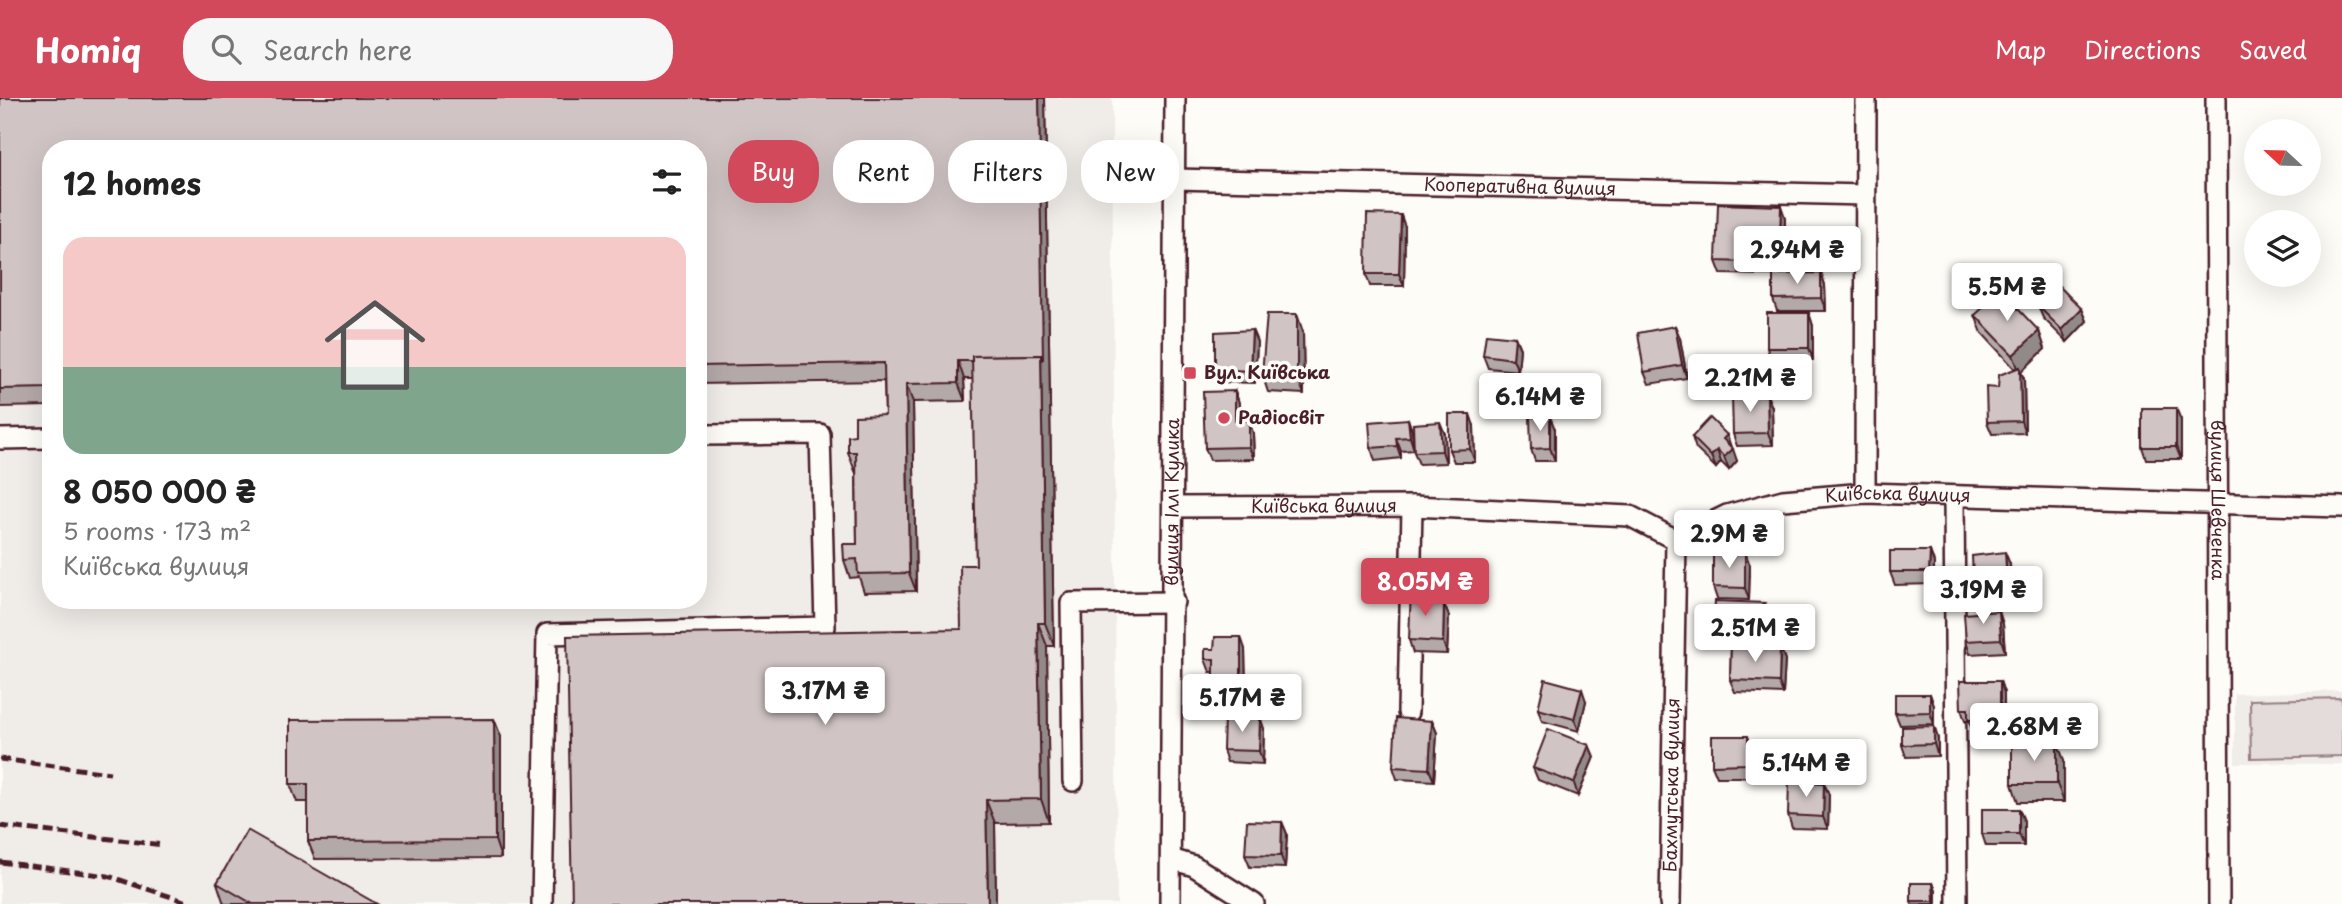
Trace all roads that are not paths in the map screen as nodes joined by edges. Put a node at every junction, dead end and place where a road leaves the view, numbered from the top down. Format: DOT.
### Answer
graph roads {
  1 [pos="1175,98"];
  2 [pos="1866,98"];
  3 [pos="2216,98"];
  4 [pos="1174,140"];
  5 [pos="1179,179"];
  6 [pos="1866,195"];
  7 [pos="1174,203"];
  8 [pos="707,435"];
  9 [pos="42,438"];
  10 [pos="0,439"];
  11 [pos="1866,493"];
  12 [pos="1954,498"];
  13 [pos="2217,505"];
  14 [pos="1412,506"];
  15 [pos="1174,507"];
  16 [pos="2342,507"];
  17 [pos="1676,540"];
  18 [pos="1174,602"];
  19 [pos="1408,712"];
  20 [pos="1073,781"];
  21 [pos="1171,859"];
  22 [pos="542,904"];
  23 [pos="1170,904"];
  24 [pos="1254,904"];
  25 [pos="1670,904"];
  26 [pos="1957,904"];
  27 [pos="2219,904"];
  1 -- 4 [label="street, вулиця Іллі Кулика"];
  2 -- 6 [label="street"];
  3 -- 13 [label="street, вулиця Шевченка"];
  5 -- 6 [label="street, Кооперативна вулиця"];
  6 -- 11 [label="street"];
  7 -- 15 [label="street, вулиця Іллі Кулика"];
  8 -- 22 [label="street"];
  9 -- 10 [label="street"];
  11 -- 12 [label="street, Київська вулиця"];
  11 -- 17 [label="street, Київська вулиця"];
  12 -- 13 [label="street, Київська вулиця"];
  12 -- 26 [label="street"];
  13 -- 16 [label="street, Київська вулиця"];
  13 -- 27 [label="street, вулиця Шевченка"];
  14 -- 15 [label="street, Київська вулиця"];
  14 -- 17 [label="street, Київська вулиця"];
  14 -- 19 [label="street"];
  15 -- 18 [label="street, вулиця Іллі Кулика"];
  17 -- 25 [label="street, Бахмутська вулиця"];
  18 -- 20 [label="street"];
  18 -- 21 [label="street, вулиця Іллі Кулика"];
  21 -- 23 [label="street, вулиця Іллі Кулика"];
  21 -- 24 [label="street"];
}
